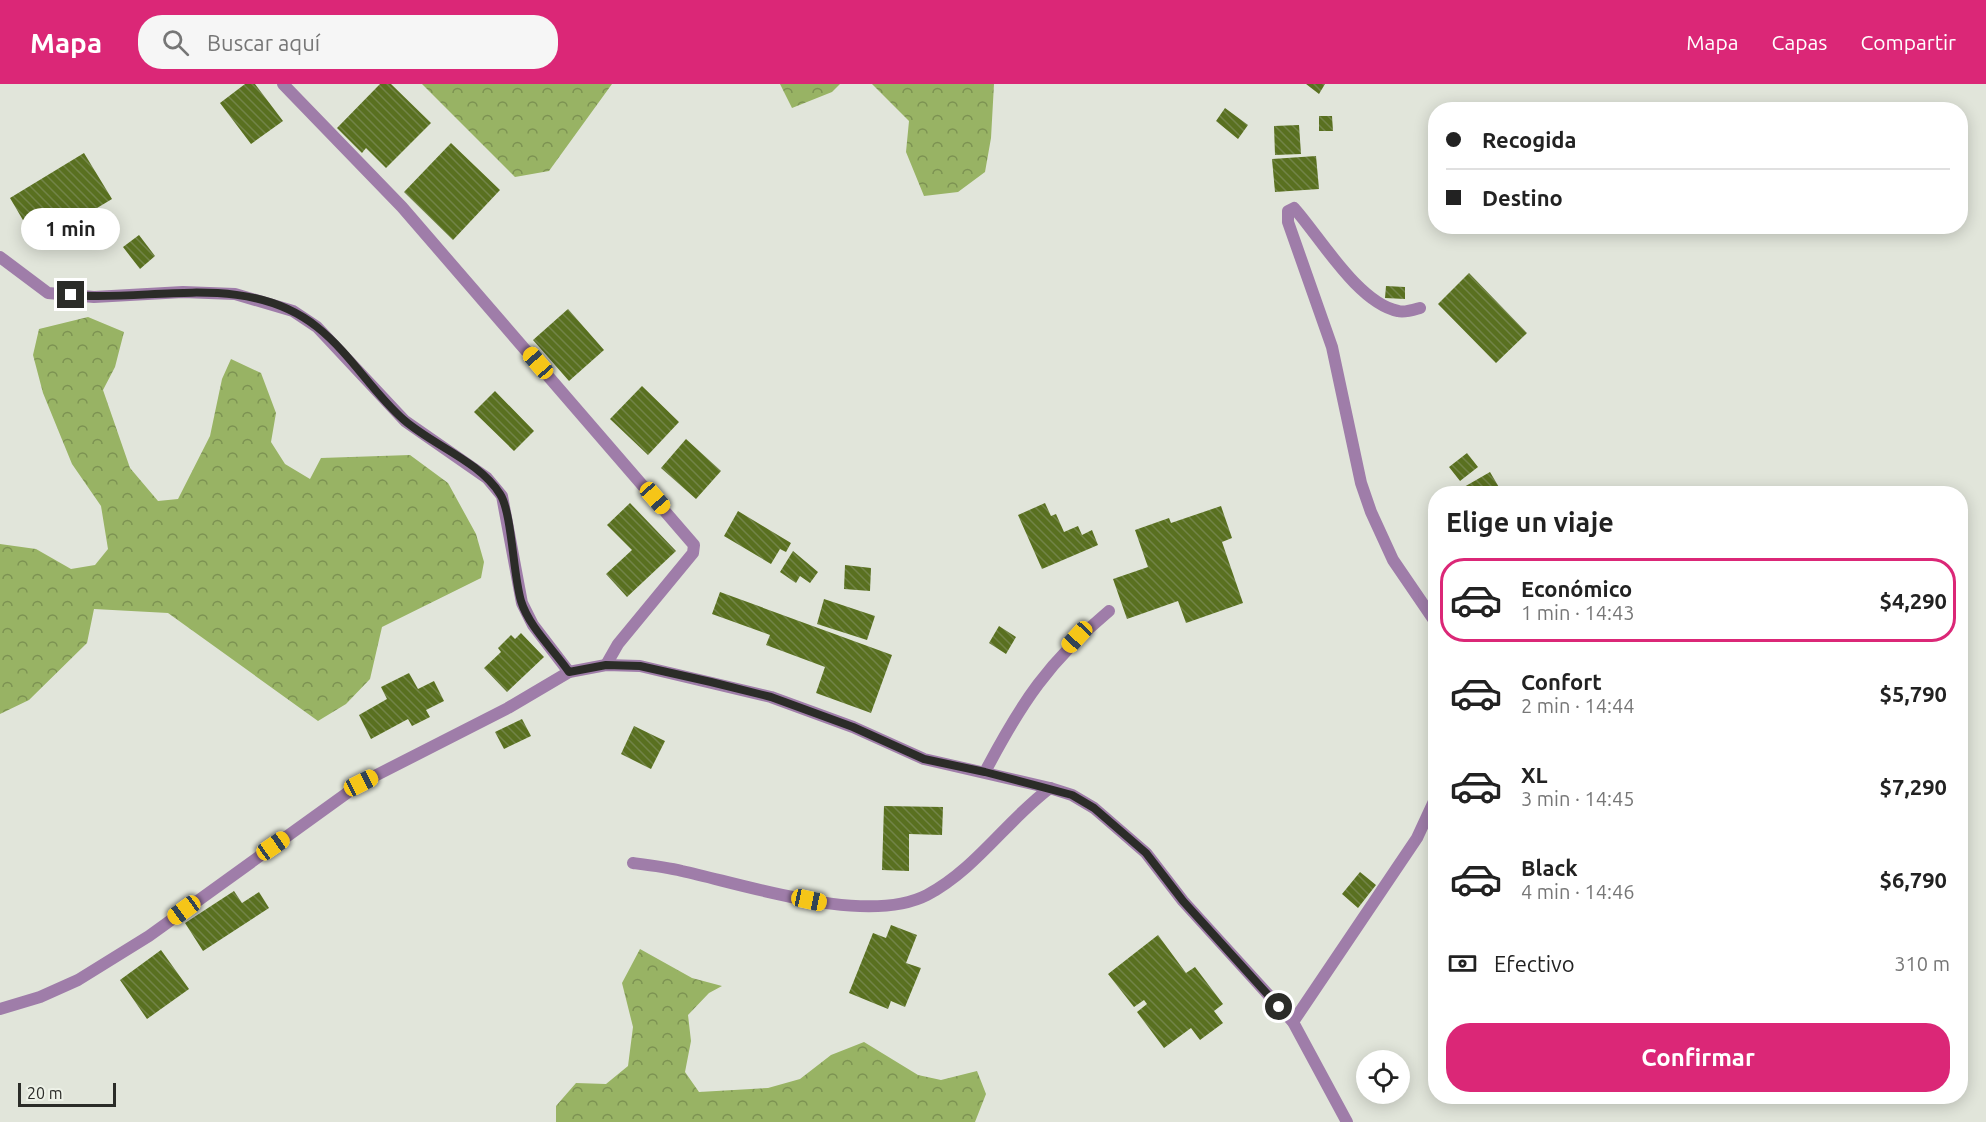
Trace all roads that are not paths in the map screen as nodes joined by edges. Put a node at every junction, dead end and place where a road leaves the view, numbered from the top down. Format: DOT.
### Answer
graph roads {
  1 [pos="283,84"];
  2 [pos="0,258"];
  3 [pos="1420,308"];
  4 [pos="1109,611"];
  5 [pos="1428,611"];
  6 [pos="606,665"];
  7 [pos="569,672"];
  8 [pos="985,772"];
  9 [pos="1050,788"];
  10 [pos="1428,815"];
  11 [pos="633,863"];
  12 [pos="0,1009"];
  13 [pos="1293,1022"];
  14 [pos="1347,1122"];
  1 -- 6 [label="street"];
  2 -- 7 [label="street"];
  3 -- 5 [label="street"];
  4 -- 8 [label="street"];
  6 -- 7 [label="street"];
  6 -- 8 [label="street"];
  7 -- 12 [label="street"];
  8 -- 9 [label="street"];
  9 -- 11 [label="street"];
  9 -- 13 [label="street"];
  10 -- 13 [label="street"];
  13 -- 14 [label="street"];
}
